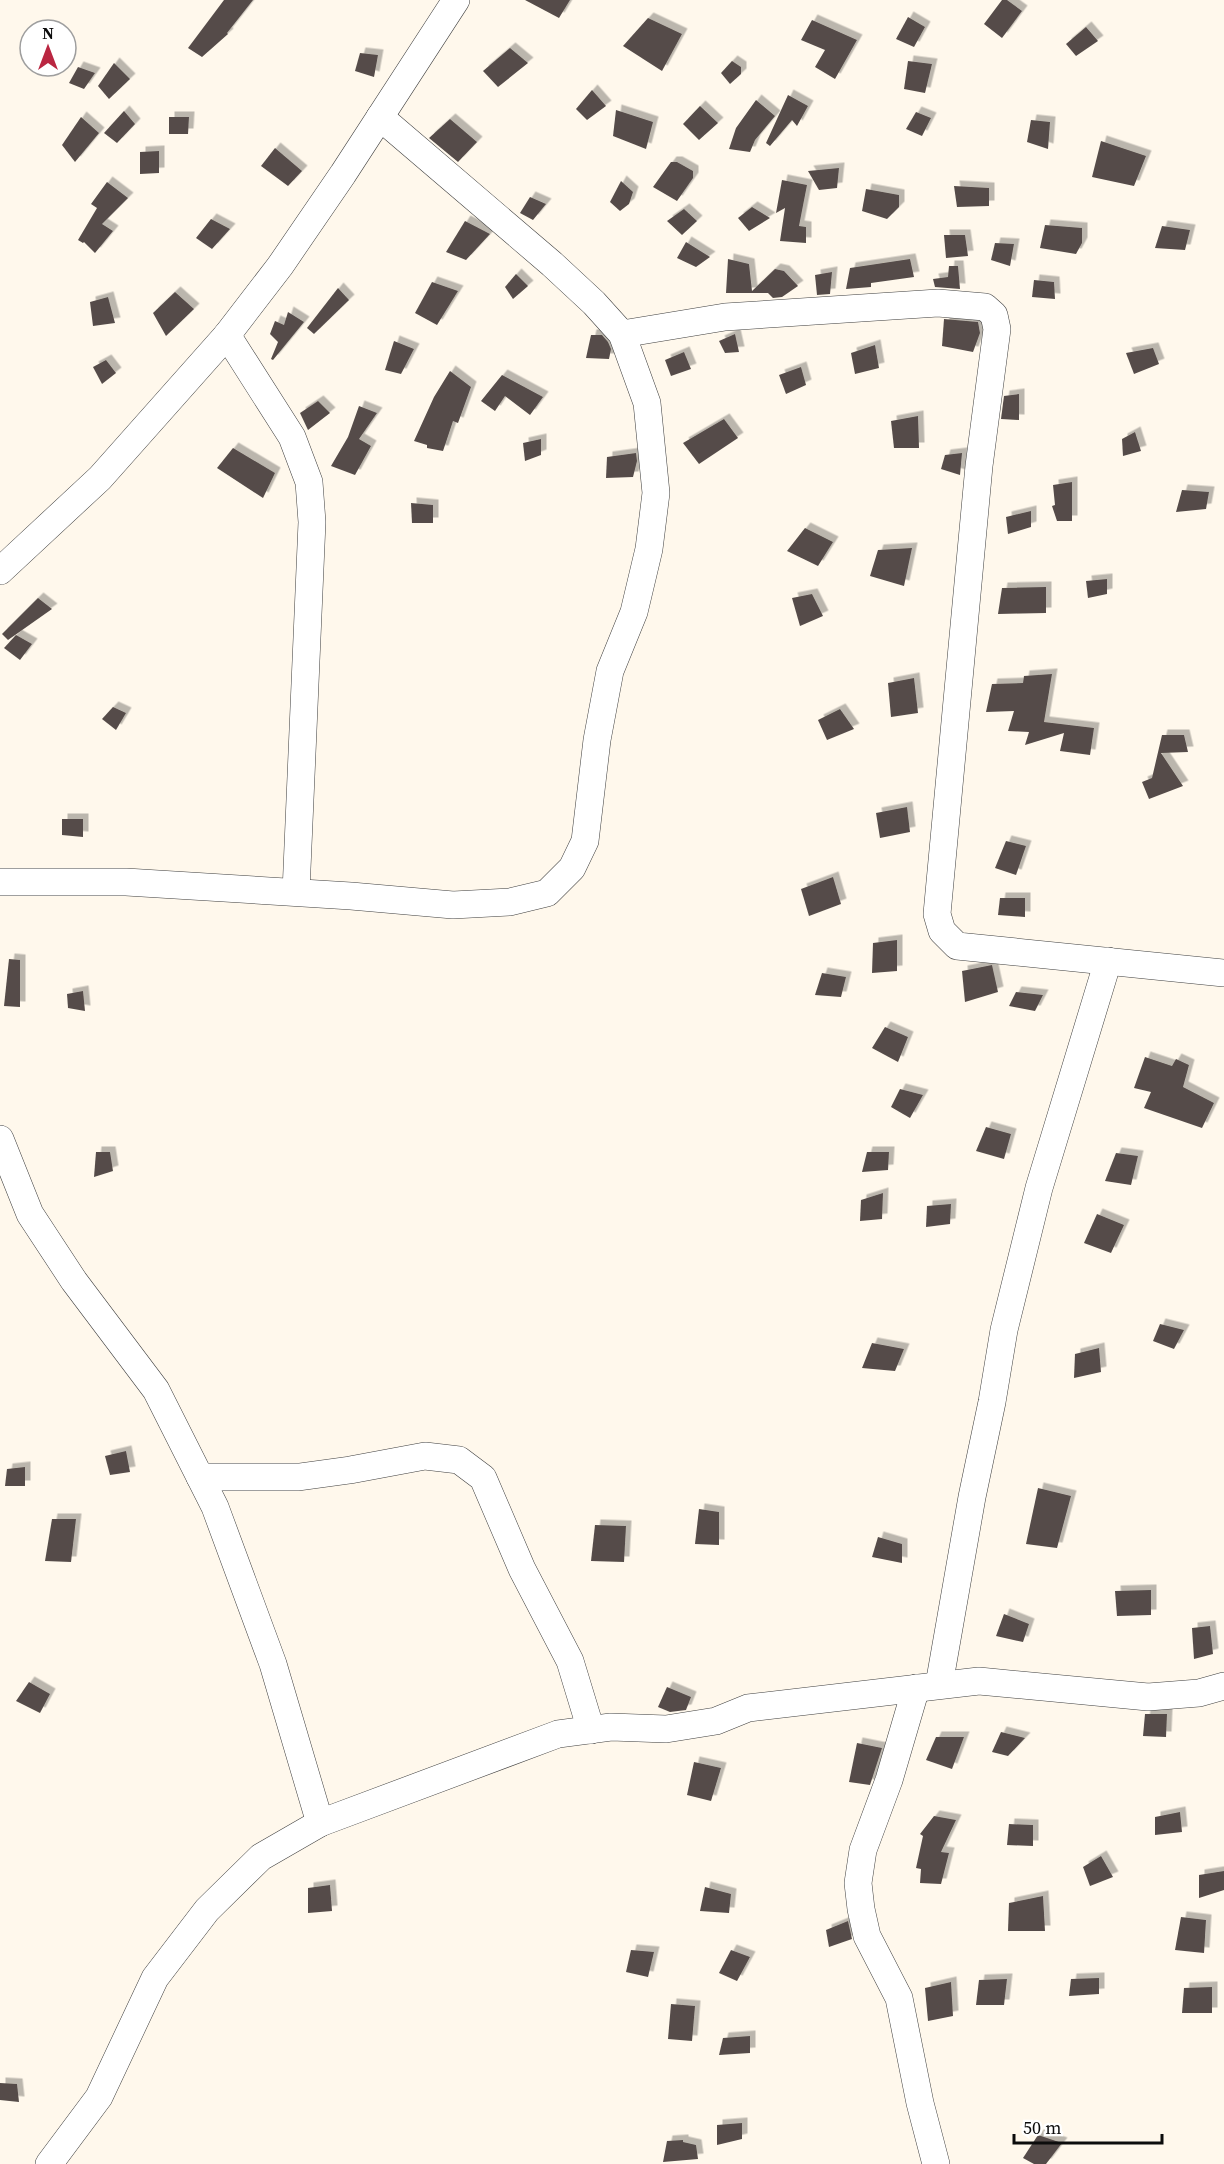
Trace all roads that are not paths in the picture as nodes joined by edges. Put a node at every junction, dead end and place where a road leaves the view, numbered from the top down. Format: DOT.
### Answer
graph roads {
  1 [pos="456,0"];
  2 [pos="380,117"];
  3 [pos="622,334"];
  4 [pos="227,335"];
  5 [pos="0,571"];
  6 [pos="0,882"];
  7 [pos="296,892"];
  8 [pos="1108,961"];
  9 [pos="1224,973"];
  10 [pos="0,1139"];
  11 [pos="200,1477"];
  12 [pos="928,1686"];
  13 [pos="1224,1686"];
  14 [pos="591,1730"];
  15 [pos="320,1823"];
  16 [pos="49,2164"];
  17 [pos="936,2164"];
  1 -- 2 [label="street"];
  2 -- 3 [label="street"];
  2 -- 4 [label="street"];
  3 -- 7 [label="street"];
  3 -- 8 [label="street"];
  4 -- 5 [label="street"];
  4 -- 7 [label="street"];
  6 -- 7 [label="street"];
  8 -- 9 [label="street"];
  8 -- 12 [label="street"];
  10 -- 11 [label="street"];
  11 -- 14 [label="street"];
  11 -- 15 [label="street"];
  12 -- 13 [label="street"];
  12 -- 14 [label="street"];
  12 -- 17 [label="street"];
  14 -- 15 [label="street"];
  15 -- 16 [label="street"];
}
